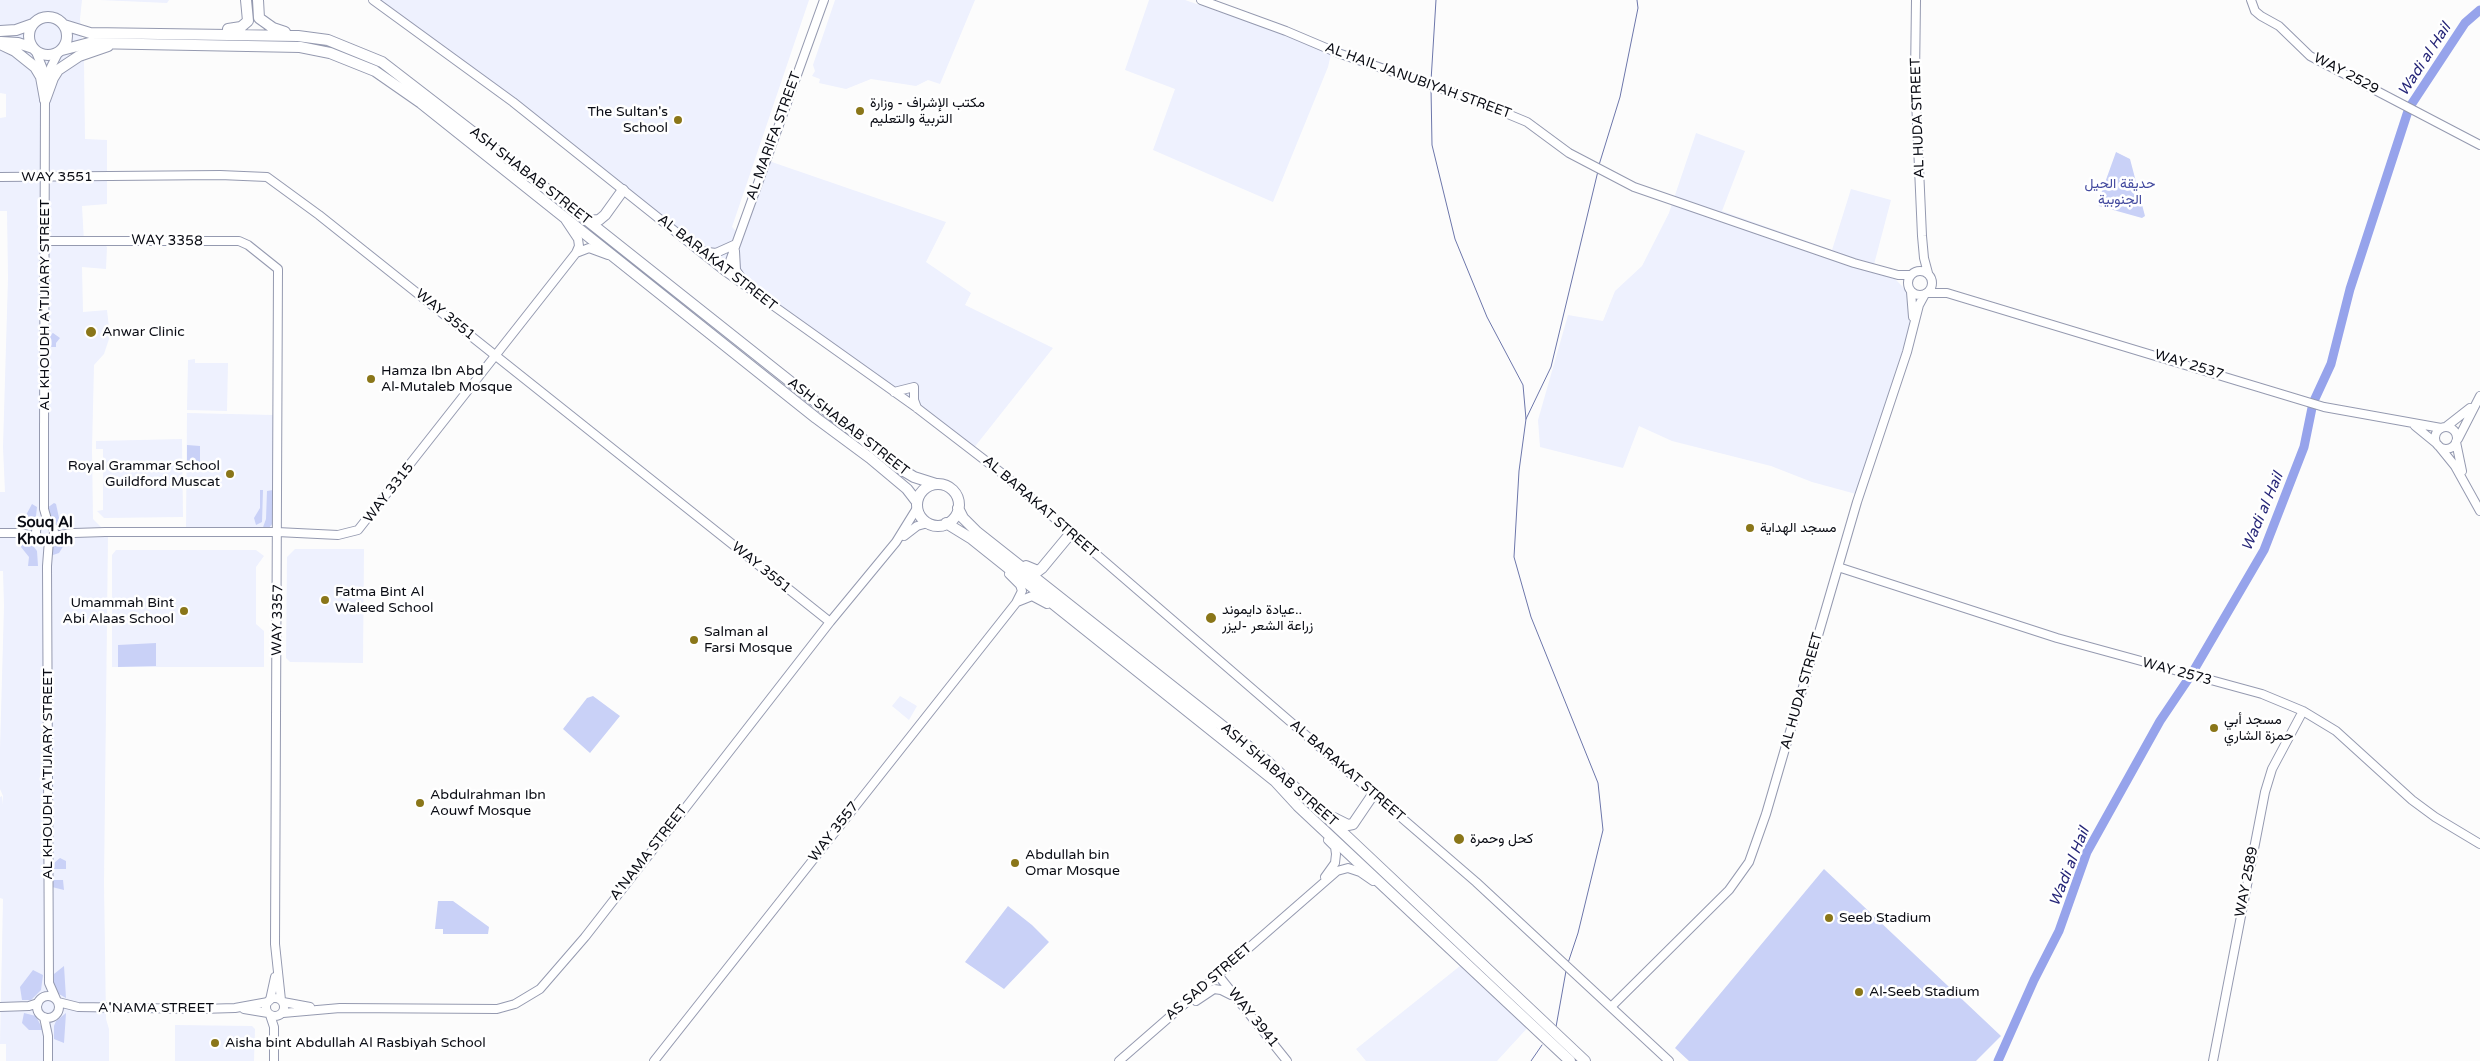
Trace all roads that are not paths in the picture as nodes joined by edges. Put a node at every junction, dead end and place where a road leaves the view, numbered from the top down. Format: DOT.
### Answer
graph roads {
  1 [pos="246,0"];
  2 [pos="258,0"];
  3 [pos="373,0"];
  4 [pos="824,0"];
  5 [pos="1200,0"];
  6 [pos="1916,0"];
  7 [pos="2251,0"];
  8 [pos="33,24"];
  9 [pos="64,25"];
  10 [pos="0,31"];
  11 [pos="185,34"];
  12 [pos="298,36"];
  13 [pos="0,43"];
  14 [pos="116,43"];
  15 [pos="34,50"];
  16 [pos="60,52"];
  17 [pos="45,100"];
  18 [pos="2480,145"];
  19 [pos="0,177"];
  20 [pos="46,177"];
  21 [pos="622,190"];
  22 [pos="562,215"];
  23 [pos="605,215"];
  24 [pos="588,221"];
  25 [pos="606,235"];
  26 [pos="1922,236"];
  27 [pos="45,240"];
  28 [pos="736,244"];
  29 [pos="699,250"];
  30 [pos="576,253"];
  31 [pos="615,258"];
  32 [pos="278,269"];
  33 [pos="1880,271"];
  34 [pos="726,272"];
  35 [pos="1913,274"];
  36 [pos="1930,276"];
  37 [pos="750,290"];
  38 [pos="1910,290"];
  39 [pos="1927,294"];
  40 [pos="1970,300"];
  41 [pos="1912,328"];
  42 [pos="495,355"];
  43 [pos="894,392"];
  44 [pos="2479,398"];
  45 [pos="918,408"];
  46 [pos="2409,423"];
  47 [pos="2444,427"];
  48 [pos="2457,441"];
  49 [pos="2437,445"];
  50 [pos="936,484"];
  51 [pos="2468,489"];
  52 [pos="917,505"];
  53 [pos="958,508"];
  54 [pos="2480,511"];
  55 [pos="928,523"];
  56 [pos="946,524"];
  57 [pos="44,532"];
  58 [pos="277,532"];
  59 [pos="0,533"];
  60 [pos="1071,534"];
  61 [pos="896,542"];
  62 [pos="994,545"];
  63 [pos="983,548"];
  64 [pos="1051,558"];
  65 [pos="1838,568"];
  66 [pos="1016,603"];
  67 [pos="1080,612"];
  68 [pos="830,622"];
  69 [pos="1083,628"];
  70 [pos="2303,711"];
  71 [pos="1374,793"];
  72 [pos="1315,805"];
  73 [pos="1298,806"];
  74 [pos="1360,813"];
  75 [pos="2480,844"];
  76 [pos="1375,862"];
  77 [pos="1312,892"];
  78 [pos="1410,911"];
  79 [pos="276,970"];
  80 [pos="1218,974"];
  81 [pos="49,983"];
  82 [pos="1237,1000"];
  83 [pos="40,1001"];
  84 [pos="57,1001"];
  85 [pos="269,1001"];
  86 [pos="282,1001"];
  87 [pos="0,1007"];
  88 [pos="19,1007"];
  89 [pos="78,1007"];
  90 [pos="1612,1007"];
  91 [pos="235,1008"];
  92 [pos="322,1009"];
  93 [pos="269,1014"];
  94 [pos="282,1014"];
  95 [pos="42,1015"];
  96 [pos="55,1015"];
  97 [pos="1171,1016"];
  98 [pos="274,1027"];
  99 [pos="48,1036"];
  100 [pos="48,1061"];
  101 [pos="274,1061"];
  102 [pos="654,1061"];
  103 [pos="1119,1061"];
  104 [pos="1287,1061"];
  105 [pos="1568,1061"];
  106 [pos="1585,1061"];
  107 [pos="1669,1061"];
  108 [pos="2212,1061"];
  1 -- 11 [label="main road"];
  2 -- 12 [label="main road"];
  3 -- 21 [label="street, AL BARAKAT STREET"];
  4 -- 28 [label="street, AL MARIFA STREET"];
  5 -- 33 [label="street, AL HAIL JANUBIYAH STREET"];
  6 -- 26 [label="street, AL HUDA STREET"];
  7 -- 18 [label="street, WAY 2529"];
  8 -- 9 [label="main road"];
  8 -- 10 [label="main road"];
  8 -- 15 [label="main road"];
  9 -- 11 [label="main road, ASH SHABAB STREET"];
  9 -- 16 [label="main road"];
  11 -- 12 [label="main road, ASH SHABAB STREET"];
  12 -- 24 [label="main road, ASH SHABAB STREET"];
  13 -- 15 [label="main road"];
  13 -- 17 [label="main road"];
  14 -- 16 [label="main road, ASH SHABAB STREET"];
  14 -- 17 [label="main road"];
  14 -- 22 [label="main road, ASH SHABAB STREET"];
  15 -- 16 [label="main road"];
  15 -- 17 [label="street, AL KHOUDH A'TIJIARY STREET"];
  16 -- 17 [label="street, AL KHOUDH A'TIJIARY STREET"];
  17 -- 20 [label="street, AL KHOUDH A'TIJIARY STREET"];
  19 -- 20 [label="street, WAY 3551"];
  20 -- 27 [label="street, AL KHOUDH A'TIJIARY STREET"];
  20 -- 42 [label="street, WAY 3551"];
  21 -- 23 [label="main road"];
  21 -- 29 [label="street, AL BARAKAT STREET"];
  22 -- 30 [label="street"];
  22 -- 31 [label="main road, ASH SHABAB STREET"];
  23 -- 24 [label="main road"];
  23 -- 25 [label="main road"];
  24 -- 25 [label="main road, ASH SHABAB STREET"];
  25 -- 50 [label="main road, ASH SHABAB STREET"];
  26 -- 35 [label="street, AL HUDA STREET"];
  26 -- 36 [label="street, AL HUDA STREET"];
  27 -- 32 [label="street, WAY 3358"];
  27 -- 57 [label="street, AL KHOUDH A'TIJIARY STREET"];
  28 -- 29 [label="street"];
  28 -- 34 [label="street, AL MARIFA STREET"];
  28 -- 37 [label="street"];
  29 -- 34 [label="street, AL BARAKAT STREET"];
  30 -- 31 [label="street"];
  30 -- 42 [label="street, WAY 3315"];
  31 -- 52 [label="main road, ASH SHABAB STREET"];
  32 -- 58 [label="street, WAY 3357"];
  33 -- 35 [label="street, AL HAIL JANUBIYAH STREET"];
  33 -- 38 [label="street, AL HAIL JANUBIYAH STREET"];
  34 -- 37 [label="street, AL BARAKAT STREET"];
  35 -- 36 [label="street"];
  35 -- 38 [label="street"];
  36 -- 39 [label="street"];
  36 -- 40 [label="street, WAY 2537"];
  37 -- 43 [label="street, AL BARAKAT STREET"];
  38 -- 39 [label="street"];
  38 -- 41 [label="street, AL HUDA STREET"];
  39 -- 40 [label="street, WAY 2537"];
  39 -- 41 [label="street, AL HUDA STREET"];
  40 -- 46 [label="street, WAY 2537"];
  41 -- 65 [label="street, AL HUDA STREET"];
  42 -- 58 [label="street, WAY 3315"];
  42 -- 68 [label="street, WAY 3551"];
  43 -- 45 [label="street, AL BARAKAT STREET"];
  43 -- 45 [label="street"];
  44 -- 47 [label="street"];
  44 -- 48 [label="street"];
  45 -- 60 [label="street, AL BARAKAT STREET"];
  46 -- 47 [label="street, WAY 2537"];
  46 -- 49 [label="street"];
  47 -- 48 [label="street"];
  47 -- 49 [label="street"];
  48 -- 49 [label="street"];
  48 -- 51 [label="street"];
  49 -- 51 [label="street"];
  50 -- 52 [label="main road"];
  50 -- 53 [label="main road"];
  51 -- 54 [label="street"];
  52 -- 55 [label="main road"];
  52 -- 61 [label="street, A'NAMA STREET"];
  53 -- 56 [label="main road"];
  53 -- 62 [label="main road, ASH SHABAB STREET"];
  55 -- 56 [label="main road"];
  55 -- 61 [label="street, A'NAMA STREET"];
  56 -- 63 [label="main road, ASH SHABAB STREET"];
  57 -- 58 [label="street, WAY 3315"];
  57 -- 59 [label="street, WAY 3315"];
  57 -- 81 [label="street, AL KHOUDH A'TIJIARY STREET"];
  58 -- 79 [label="street, WAY 3357"];
  60 -- 64 [label="main road"];
  60 -- 71 [label="street, AL BARAKAT STREET"];
  61 -- 68 [label="street, A'NAMA STREET"];
  62 -- 64 [label="main road"];
  62 -- 67 [label="main road, ASH SHABAB STREET"];
  63 -- 66 [label="street"];
  63 -- 69 [label="main road, ASH SHABAB STREET"];
  64 -- 67 [label="main road"];
  65 -- 70 [label="street, WAY 2573"];
  65 -- 90 [label="street, AL HUDA STREET"];
  66 -- 69 [label="street"];
  66 -- 102 [label="street, WAY 3557"];
  67 -- 72 [label="main road, ASH SHABAB STREET"];
  68 -- 92 [label="street, A'NAMA STREET"];
  69 -- 73 [label="main road, ASH SHABAB STREET"];
  70 -- 75 [label="street, WAY 2573"];
  70 -- 108 [label="street, WAY 2589"];
  71 -- 74 [label="main road"];
  71 -- 90 [label="street, AL BARAKAT STREET"];
  72 -- 74 [label="main road"];
  72 -- 76 [label="main road, ASH SHABAB STREET"];
  73 -- 77 [label="street"];
  73 -- 78 [label="main road, ASH SHABAB STREET"];
  74 -- 76 [label="main road"];
  76 -- 106 [label="main road, ASH SHABAB STREET"];
  77 -- 78 [label="street"];
  77 -- 80 [label="street, AS SAD STREET"];
  78 -- 105 [label="main road, ASH SHABAB STREET"];
  79 -- 85 [label="street, WAY 3357"];
  79 -- 86 [label="street, WAY 3357"];
  80 -- 82 [label="street, WAY 3941"];
  80 -- 97 [label="street, AS SAD STREET"];
  81 -- 83 [label="street, AL KHOUDH A'TIJIARY STREET"];
  81 -- 84 [label="street, AL KHOUDH A'TIJIARY STREET"];
  82 -- 97 [label="street"];
  82 -- 104 [label="street, WAY 3941"];
  83 -- 84 [label="street, A'NAMA STREET"];
  83 -- 88 [label="street"];
  83 -- 95 [label="street"];
  84 -- 89 [label="street, A'NAMA STREET"];
  84 -- 96 [label="street"];
  85 -- 86 [label="street"];
  85 -- 91 [label="street, A'NAMA STREET"];
  85 -- 93 [label="street"];
  86 -- 92 [label="street, A'NAMA STREET"];
  86 -- 94 [label="street"];
  87 -- 88 [label="street"];
  88 -- 95 [label="street"];
  89 -- 91 [label="street, A'NAMA STREET"];
  89 -- 96 [label="street, A'NAMA STREET"];
  90 -- 107 [label="street, AL BARAKAT STREET"];
  91 -- 93 [label="street, A'NAMA STREET"];
  92 -- 94 [label="street, A'NAMA STREET"];
  93 -- 94 [label="street"];
  93 -- 98 [label="street"];
  94 -- 98 [label="street"];
  95 -- 96 [label="street, A'NAMA STREET"];
  95 -- 99 [label="street"];
  96 -- 99 [label="street"];
  97 -- 103 [label="street, AS SAD STREET"];
  98 -- 101 [label="street"];
  99 -- 100 [label="street"];
}
